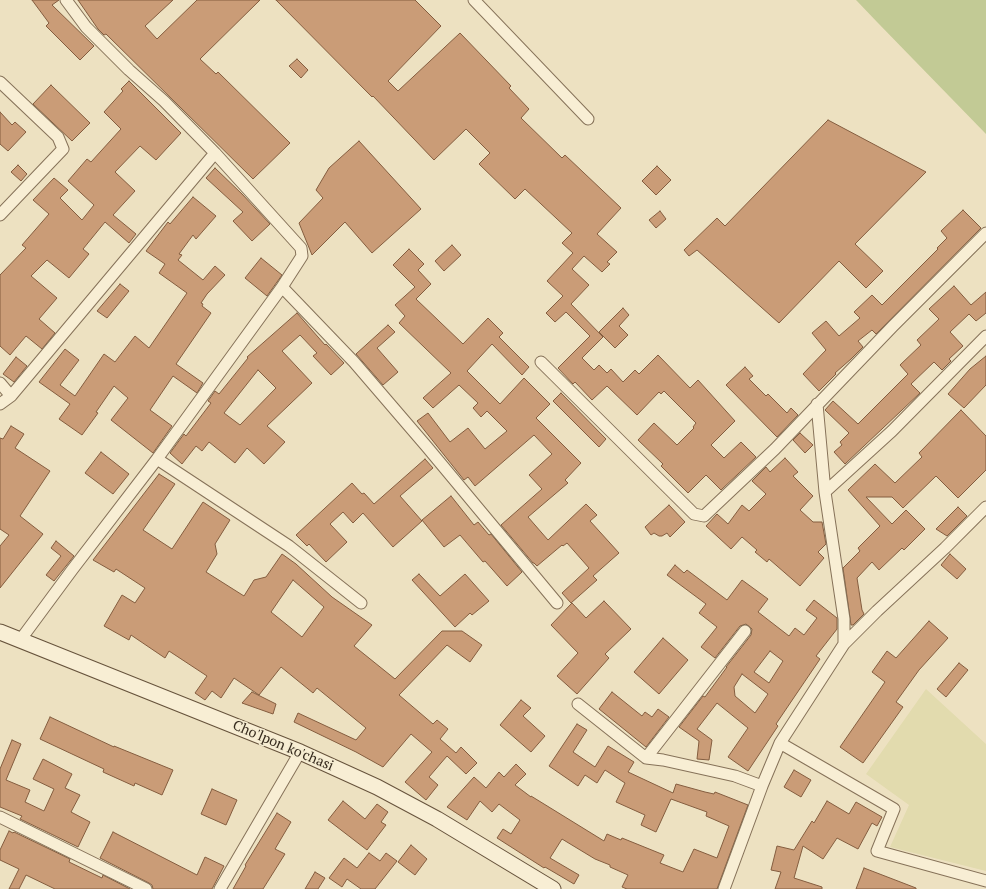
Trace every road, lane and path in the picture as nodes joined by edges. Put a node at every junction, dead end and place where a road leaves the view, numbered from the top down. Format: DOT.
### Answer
graph roads {
  1 [pos="66,0"];
  2 [pos="474,0"];
  3 [pos="0,82"];
  4 [pos="588,119"];
  5 [pos="215,153"];
  6 [pos="0,215"];
  7 [pos="986,233"];
  8 [pos="282,287"];
  9 [pos="986,336"];
  10 [pos="541,362"];
  11 [pos="0,383"];
  12 [pos="12,396"];
  13 [pos="0,404"];
  14 [pos="817,404"];
  15 [pos="157,459"];
  16 [pos="826,492"];
  17 [pos="986,506"];
  18 [pos="362,603"];
  19 [pos="557,603"];
  20 [pos="745,631"];
  21 [pos="0,632"];
  22 [pos="21,639"];
  23 [pos="844,644"];
  24 [pos="578,704"];
  25 [pos="780,743"];
  26 [pos="300,752"];
  27 [pos="646,758"];
  28 [pos="762,786"];
  29 [pos="0,817"];
  30 [pos="986,880"];
  31 [pos="146,889"];
  32 [pos="220,889"];
  33 [pos="553,889"];
  34 [pos="724,889"];
  1 -- 5 [label="street"];
  2 -- 4 [label="street"];
  3 -- 6 [label="street"];
  5 -- 8 [label="street"];
  5 -- 12 [label="street"];
  7 -- 14 [label="street"];
  8 -- 15 [label="street"];
  8 -- 19 [label="street"];
  9 -- 16 [label="street"];
  10 -- 14 [label="street"];
  11 -- 12 [label="street"];
  12 -- 13 [label="street"];
  14 -- 16 [label="street"];
  15 -- 18 [label="street"];
  15 -- 22 [label="street"];
  16 -- 23 [label="street"];
  17 -- 23 [label="street"];
  20 -- 27 [label="street"];
  21 -- 22 [label="main road, Cho'lpon ko'chasi"];
  22 -- 26 [label="main road, Cho'lpon ko'chasi"];
  23 -- 25 [label="street"];
  24 -- 27 [label="street"];
  25 -- 28 [label="street"];
  25 -- 30 [label="street"];
  26 -- 32 [label="street"];
  26 -- 33 [label="main road, Cho'lpon ko'chasi"];
  27 -- 28 [label="street"];
  28 -- 34 [label="street"];
  29 -- 31 [label="street"];
}
